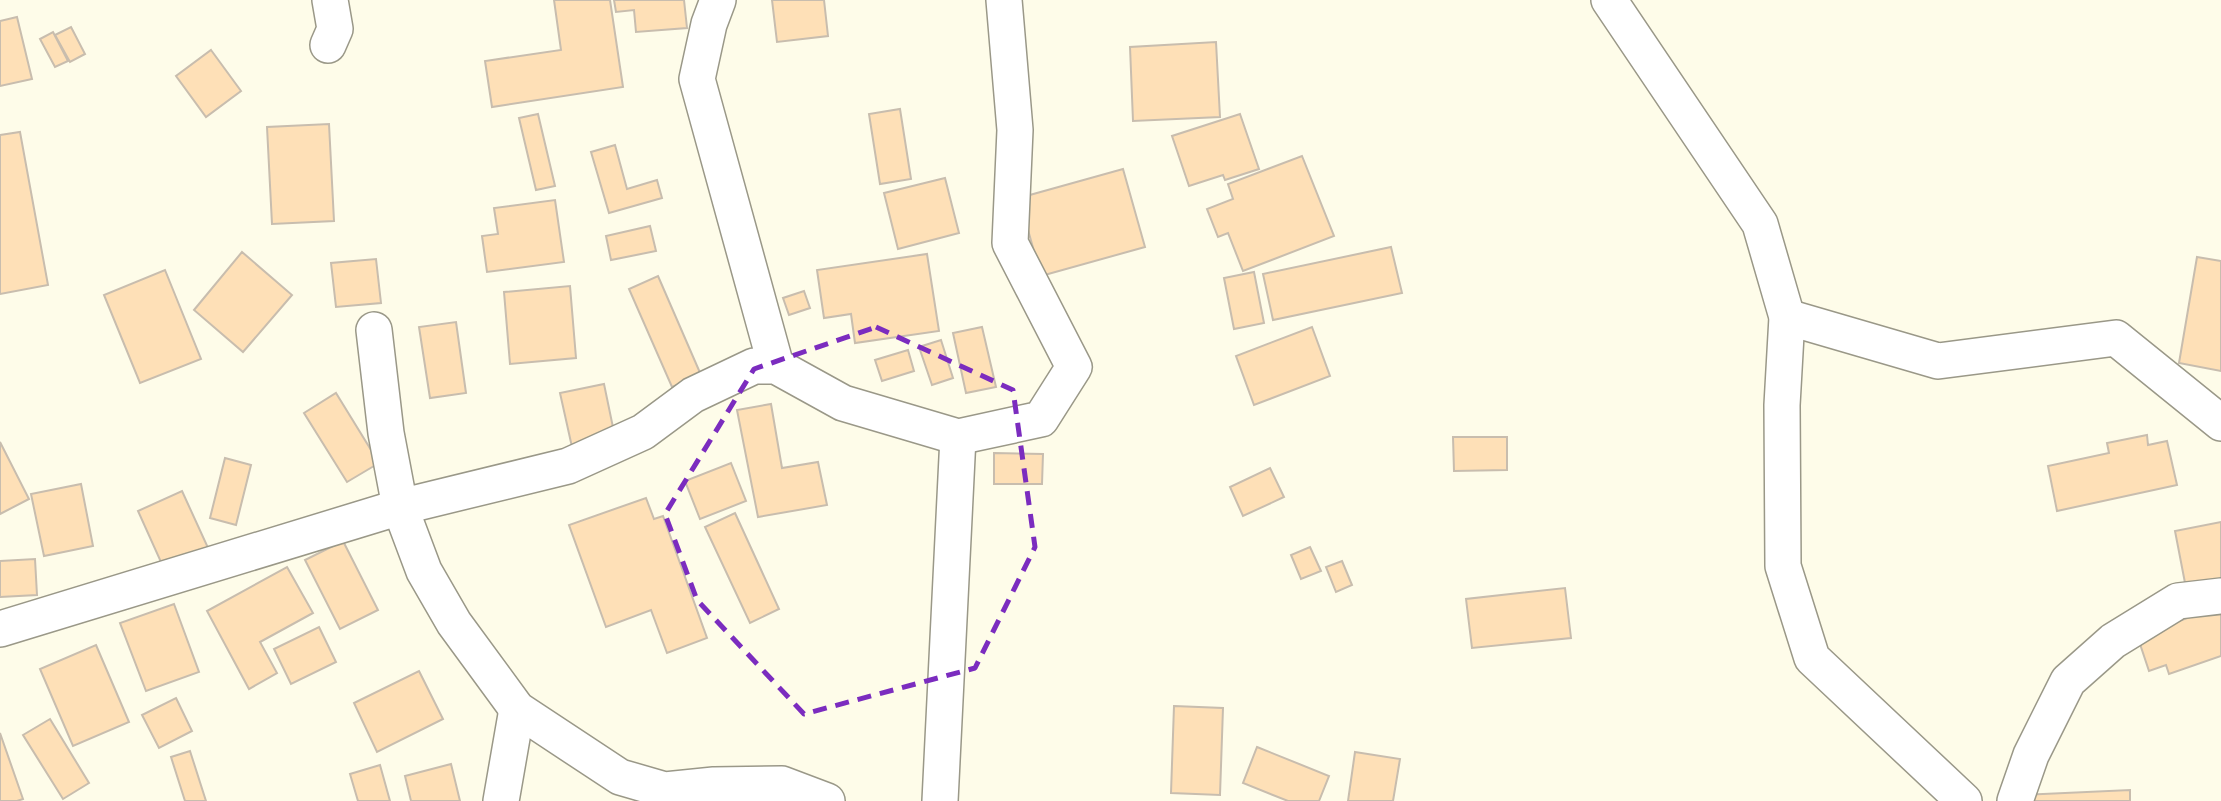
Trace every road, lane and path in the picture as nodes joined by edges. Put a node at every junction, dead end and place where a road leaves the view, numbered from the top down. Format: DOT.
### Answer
graph roads {
  1 [pos="330,0"];
  2 [pos="718,0"];
  3 [pos="1004,0"];
  4 [pos="1609,0"];
  5 [pos="328,45"];
  6 [pos="1787,317"];
  7 [pos="374,330"];
  8 [pos="776,366"];
  9 [pos="2221,423"];
  10 [pos="958,437"];
  11 [pos="400,507"];
  12 [pos="2221,596"];
  13 [pos="0,629"];
  14 [pos="517,709"];
  15 [pos="501,801"];
  16 [pos="827,801"];
  17 [pos="940,801"];
  18 [pos="1964,801"];
  19 [pos="2015,801"];
  1 -- 5 [label="street"];
  2 -- 8 [label="street"];
  3 -- 10 [label="street"];
  4 -- 6 [label="street"];
  6 -- 9 [label="street"];
  6 -- 18 [label="street"];
  7 -- 11 [label="street"];
  8 -- 10 [label="street"];
  8 -- 11 [label="street"];
  10 -- 17 [label="street"];
  11 -- 13 [label="street"];
  11 -- 14 [label="street"];
  12 -- 19 [label="street"];
  14 -- 15 [label="street"];
  14 -- 16 [label="street"];
}
